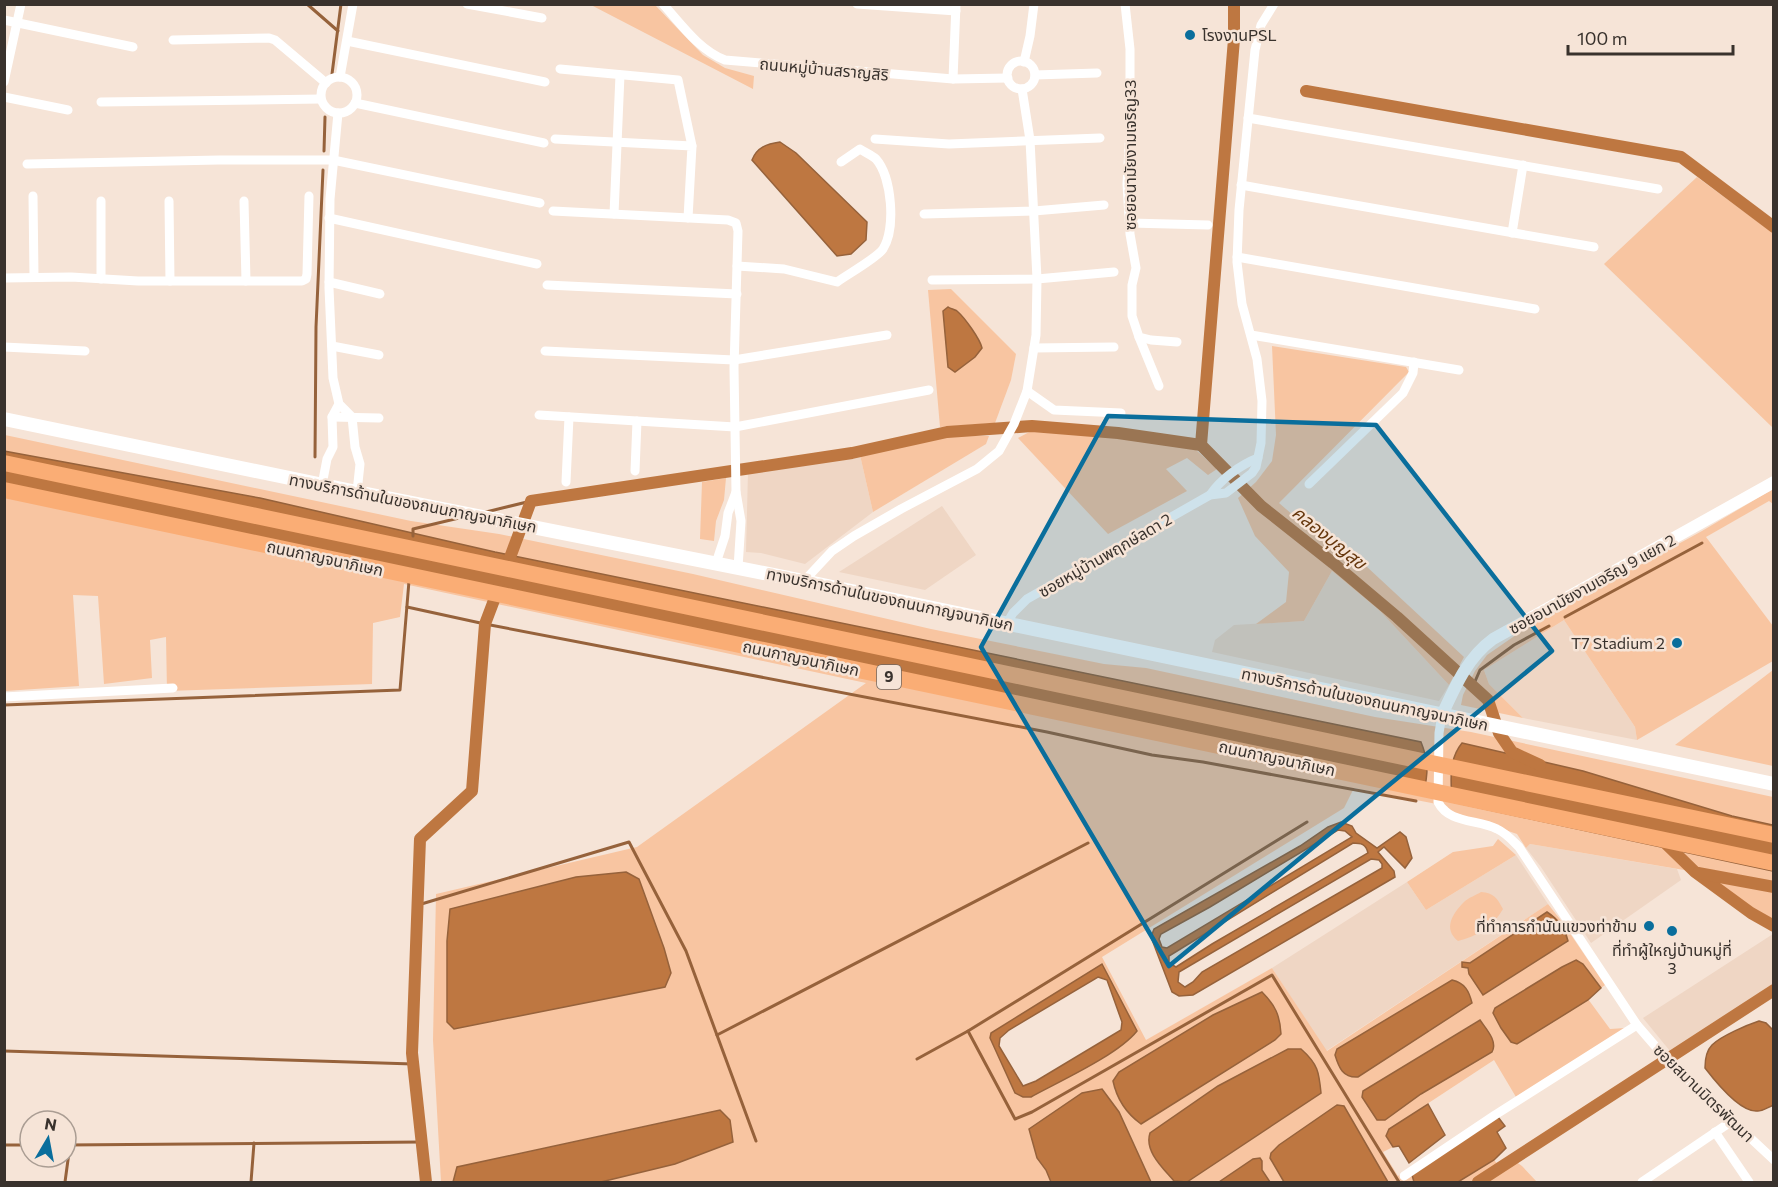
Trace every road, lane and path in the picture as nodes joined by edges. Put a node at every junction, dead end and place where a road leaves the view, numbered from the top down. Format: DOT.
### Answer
graph roads {
  1 [pos="21,4"];
  2 [pos="353,4"];
  3 [pos="467,4"];
  4 [pos="663,4"];
  5 [pos="857,4"];
  6 [pos="1034,4"];
  7 [pos="1125,4"];
  8 [pos="1274,4"];
  9 [pos="489,6"];
  10 [pos="956,8"];
  11 [pos="542,18"];
  12 [pos="4,20"];
  13 [pos="16,23"];
  14 [pos="172,39"];
  15 [pos="347,41"];
  16 [pos="133,47"];
  17 [pos="1024,62"];
  18 [pos="560,69"];
  19 [pos="1097,73"];
  20 [pos="620,75"];
  21 [pos="1035,75"];
  22 [pos="340,77"];
  23 [pos="1008,78"];
  24 [pos="953,79"];
  25 [pos="4,82"];
  26 [pos="545,82"];
  27 [pos="326,83"];
  28 [pos="1022,89"];
  29 [pos="4,97"];
  30 [pos="321,99"];
  31 [pos="102,102"];
  32 [pos="355,103"];
  33 [pos="68,110"];
  34 [pos="338,113"];
  35 [pos="1248,118"];
  36 [pos="1101,138"];
  37 [pos="555,139"];
  38 [pos="875,139"];
  39 [pos="1030,140"];
  40 [pos="617,142"];
  41 [pos="544,143"];
  42 [pos="692,147"];
  43 [pos="333,160"];
  44 [pos="841,162"];
  45 [pos="27,164"];
  46 [pos="1522,165"];
  47 [pos="1241,185"];
  48 [pos="1658,189"];
  49 [pos="33,196"];
  50 [pos="309,196"];
  51 [pos="101,201"];
  52 [pos="169,201"];
  53 [pos="244,201"];
  54 [pos="540,203"];
  55 [pos="1104,205"];
  56 [pos="553,211"];
  57 [pos="1034,211"];
  58 [pos="614,214"];
  59 [pos="924,214"];
  60 [pos="329,218"];
  61 [pos="688,218"];
  62 [pos="1130,223"];
  63 [pos="1208,225"];
  64 [pos="1512,232"];
  65 [pos="1594,247"];
  66 [pos="1237,257"];
  67 [pos="537,264"];
  68 [pos="737,266"];
  69 [pos="1114,272"];
  70 [pos="34,277"];
  71 [pos="4,278"];
  72 [pos="101,279"];
  73 [pos="1037,279"];
  74 [pos="932,280"];
  75 [pos="170,281"];
  76 [pos="246,281"];
  77 [pos="329,282"];
  78 [pos="547,285"];
  79 [pos="380,294"];
  80 [pos="737,294"];
  81 [pos="1535,309"];
  82 [pos="887,335"];
  83 [pos="1251,335"];
  84 [pos="1139,337"];
  85 [pos="1177,342"];
  86 [pos="332,346"];
  87 [pos="1114,347"];
  88 [pos="4,348"];
  89 [pos="1034,348"];
  90 [pos="85,351"];
  91 [pos="545,351"];
  92 [pos="379,355"];
  93 [pos="734,360"];
  94 [pos="1414,362"];
  95 [pos="1459,370"];
  96 [pos="1159,386"];
  97 [pos="929,390"];
  98 [pos="1027,391"];
  99 [pos="339,404"];
  100 [pos="1121,413"];
  101 [pos="538,415"];
  102 [pos="332,417"];
  103 [pos="352,417"];
  104 [pos="569,417"];
  105 [pos="380,418"];
  106 [pos="4,419"];
  107 [pos="637,421"];
  108 [pos="735,427"];
  109 [pos="1258,458"];
  110 [pos="4,463"];
  111 [pos="635,471"];
  112 [pos="566,482"];
  113 [pos="1773,482"];
  114 [pos="1309,484"];
  115 [pos="322,485"];
  116 [pos="4,490"];
  117 [pos="357,492"];
  118 [pos="735,492"];
  119 [pos="1210,495"];
  120 [pos="716,563"];
  121 [pos="738,567"];
  122 [pos="804,581"];
  123 [pos="1007,623"];
  124 [pos="173,688"];
  125 [pos="4,697"];
  126 [pos="1442,715"];
  127 [pos="1773,784"];
  128 [pos="1773,836"];
  129 [pos="1773,863"];
  130 [pos="1637,1025"];
  131 [pos="1732,1121"];
  132 [pos="1715,1132"];
  133 [pos="1773,1160"];
  134 [pos="1404,1176"];
  135 [pos="1646,1181"];
  136 [pos="1749,1182"];
  1 -- 13 [label="street"];
  2 -- 15 [label="street"];
  3 -- 9 [label="street"];
  4 -- 24 [label="street, ถนนหมู่บ้านสราญสิริ"];
  5 -- 10 [label="street"];
  6 -- 17 [label="street"];
  7 -- 62 [label="street, ซอยอนามัยงามเจริญ33"];
  8 -- 35 [label="street"];
  9 -- 11 [label="street"];
  10 -- 24 [label="street"];
  12 -- 13 [label="street"];
  13 -- 16 [label="street"];
  13 -- 25 [label="street"];
  14 -- 27 [label="street"];
  15 -- 22 [label="street"];
  15 -- 26 [label="street"];
  17 -- 21 [label="street"];
  17 -- 23 [label="street"];
  18 -- 20 [label="street"];
  19 -- 21 [label="street"];
  20 -- 40 [label="street"];
  20 -- 42 [label="street"];
  21 -- 28 [label="street"];
  22 -- 27 [label="street"];
  22 -- 32 [label="street"];
  23 -- 24 [label="street, ถนนหมู่บ้านสราญสิริ"];
  23 -- 28 [label="street"];
  27 -- 30 [label="street"];
  28 -- 39 [label="street"];
  29 -- 33 [label="street"];
  30 -- 31 [label="street"];
  30 -- 34 [label="street"];
  32 -- 34 [label="street"];
  32 -- 41 [label="street"];
  34 -- 43 [label="street"];
  35 -- 46 [label="street"];
  35 -- 47 [label="street"];
  36 -- 39 [label="street"];
  37 -- 40 [label="street"];
  38 -- 39 [label="street"];
  39 -- 57 [label="street"];
  40 -- 42 [label="street"];
  40 -- 58 [label="street"];
  42 -- 61 [label="street"];
  43 -- 45 [label="street"];
  43 -- 54 [label="street"];
  43 -- 60 [label="street"];
  44 -- 68 [label="street"];
  46 -- 48 [label="street"];
  46 -- 64 [label="street"];
  47 -- 64 [label="street"];
  47 -- 66 [label="street"];
  49 -- 70 [label="street"];
  50 -- 76 [label="street"];
  51 -- 72 [label="street"];
  52 -- 75 [label="street"];
  53 -- 76 [label="street"];
  55 -- 57 [label="street"];
  56 -- 58 [label="street"];
  57 -- 59 [label="street"];
  57 -- 73 [label="street"];
  58 -- 61 [label="street"];
  60 -- 67 [label="street"];
  60 -- 77 [label="street"];
  61 -- 68 [label="street"];
  62 -- 63 [label="street"];
  62 -- 84 [label="street, ซอยอนามัยงามเจริญ33"];
  64 -- 65 [label="street"];
  66 -- 81 [label="street"];
  66 -- 83 [label="street"];
  68 -- 80 [label="street"];
  69 -- 73 [label="street"];
  70 -- 71 [label="street"];
  70 -- 72 [label="street"];
  72 -- 75 [label="street"];
  73 -- 74 [label="street"];
  73 -- 89 [label="street"];
  75 -- 76 [label="street"];
  77 -- 79 [label="street"];
  77 -- 86 [label="street"];
  78 -- 80 [label="street"];
  80 -- 93 [label="street"];
  82 -- 93 [label="street"];
  83 -- 94 [label="street"];
  83 -- 109 [label="street"];
  84 -- 85 [label="street"];
  84 -- 96 [label="street, ซอยอนามัยงามเจริญ33"];
  86 -- 92 [label="street"];
  86 -- 99 [label="street"];
  87 -- 89 [label="street"];
  88 -- 90 [label="street"];
  89 -- 98 [label="street"];
  91 -- 93 [label="street"];
  93 -- 108 [label="street"];
  94 -- 95 [label="street"];
  94 -- 114 [label="street"];
  97 -- 108 [label="street"];
  98 -- 100 [label="street"];
  98 -- 122 [label="street"];
  99 -- 102 [label="street"];
  99 -- 103 [label="street"];
  101 -- 104 [label="street"];
  102 -- 103 [label="street"];
  102 -- 115 [label="street"];
  103 -- 105 [label="street"];
  103 -- 117 [label="street"];
  104 -- 107 [label="street"];
  104 -- 112 [label="street"];
  106 -- 115 [label="main road, ทางบริการด้านในของถนนกาญจนาภิเษก"];
  107 -- 108 [label="street"];
  107 -- 111 [label="street"];
  108 -- 118 [label="street"];
  109 -- 119 [label="street, ซอยหมู่บ้านพฤกษ์ลดา 2"];
  109 -- 119 [label="street, ซอยหมู่บ้านพฤกษ์ลดา 2"];
  110 -- 128 [label="highway, ถนนกาญจนาภิเษก / 9"];
  113 -- 126 [label="street, ซอยอนามัยงามเจริญ 9 แยก 2"];
  115 -- 117 [label="main road, ทางบริการด้านในของถนนกาญจนาภิเษก"];
  116 -- 129 [label="highway, ถนนกาญจนาภิเษก / 9"];
  117 -- 120 [label="main road, ทางบริการด้านในของถนนกาญจนาภิเษก"];
  118 -- 120 [label="street"];
  118 -- 121 [label="street"];
  119 -- 123 [label="street, ซอยหมู่บ้านพฤกษ์ลดา 2"];
  120 -- 121 [label="main road, ทางบริการด้านในของถนนกาญจนาภิเษก"];
  121 -- 122 [label="main road, ทางบริการด้านในของถนนกาญจนาภิเษก"];
  122 -- 123 [label="main road, ทางบริการด้านในของถนนกาญจนาภิเษก"];
  123 -- 126 [label="main road, ทางบริการด้านในของถนนกาญจนาภิเษก"];
  124 -- 125 [label="street"];
  126 -- 127 [label="main road, ทางบริการด้านในของถนนกาญจนาภิเษก"];
  126 -- 130 [label="street, ซอยสมานมิตรพัฒนา"];
  130 -- 131 [label="street, ซอยสมานมิตรพัฒนา"];
  130 -- 134 [label="street"];
  131 -- 132 [label="street"];
  131 -- 133 [label="street, ซอยสมานมิตรพัฒนา"];
  132 -- 135 [label="street"];
  132 -- 136 [label="street"];
}
